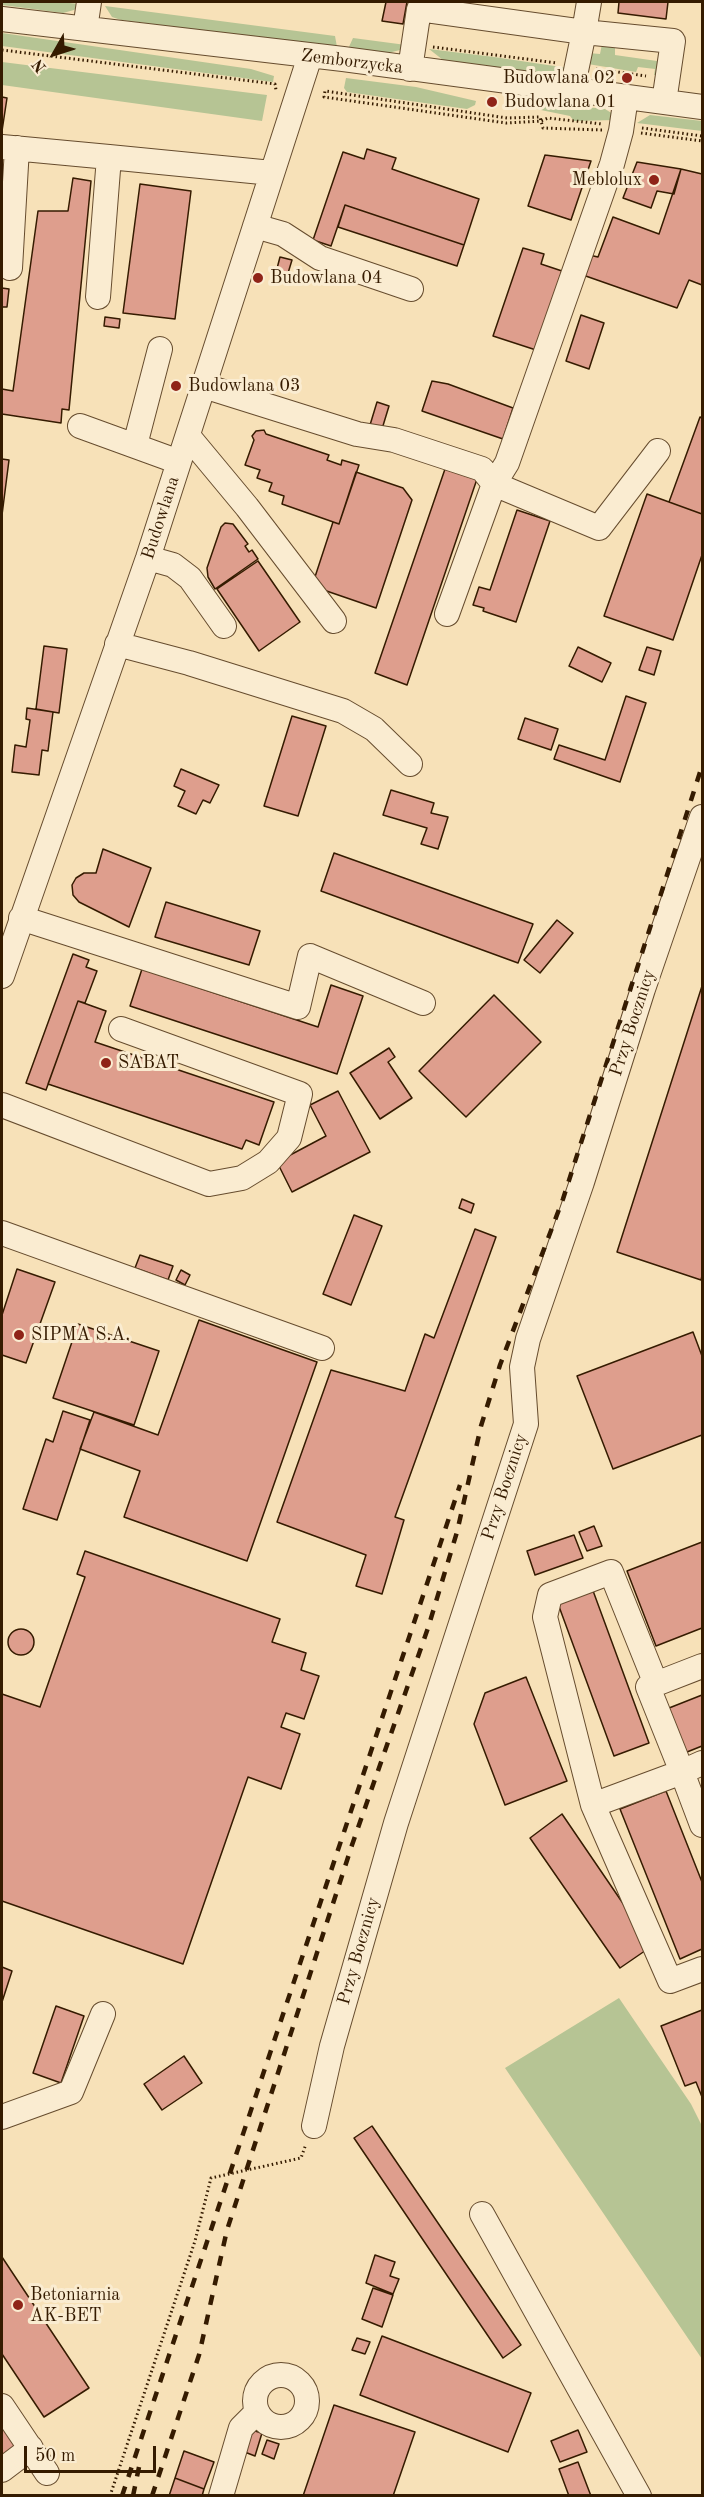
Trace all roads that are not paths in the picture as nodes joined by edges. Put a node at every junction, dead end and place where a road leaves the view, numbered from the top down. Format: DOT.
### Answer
graph roads {
  1 [pos="89,2"];
  2 [pos="589,2"];
  3 [pos="417,5"];
  4 [pos="2,19"];
  5 [pos="85,29"];
  6 [pos="584,32"];
  7 [pos="310,56"];
  8 [pos="410,69"];
  9 [pos="572,90"];
  10 [pos="626,97"];
  11 [pos="664,102"];
  12 [pos="702,107"];
  13 [pos="9,148"];
  14 [pos="110,157"];
  15 [pos="272,173"];
  16 [pos="255,226"];
  17 [pos="10,268"];
  18 [pos="411,289"];
  19 [pos="98,297"];
  20 [pos="160,349"];
  21 [pos="204,386"];
  22 [pos="80,426"];
  23 [pos="188,436"];
  24 [pos="135,445"];
  25 [pos="658,451"];
  26 [pos="179,462"];
  27 [pos="494,484"];
  28 [pos="148,558"];
  29 [pos="447,614"];
  30 [pos="334,621"];
  31 [pos="224,626"];
  32 [pos="117,644"];
  33 [pos="410,764"];
  34 [pos="702,817"];
  35 [pos="21,918"];
  36 [pos="2,976"];
  37 [pos="423,1003"];
  38 [pos="121,1029"];
  39 [pos="2,1105"];
  40 [pos="2,1233"];
  41 [pos="322,1348"];
  42 [pos="702,1666"];
  43 [pos="656,1684"];
  44 [pos="692,1768"];
  45 [pos="593,1805"];
  46 [pos="702,1825"];
  47 [pos="702,1969"];
  48 [pos="103,2014"];
  49 [pos="2,2117"];
  50 [pos="314,2126"];
  51 [pos="482,2214"];
  52 [pos="2,2406"];
  53 [pos="257,2412"];
  54 [pos="31,2448"];
  55 [pos="2,2470"];
  56 [pos="47,2473"];
  57 [pos="221,2496"];
  58 [pos="639,2496"];
  1 -- 5 [label="street"];
  2 -- 6 [label="street"];
  3 -- 6 [label="street"];
  3 -- 8 [label="street"];
  4 -- 5 [label="street, Zemborzycka"];
  5 -- 7 [label="street, Zemborzycka"];
  6 -- 9 [label="street"];
  6 -- 11 [label="street"];
  7 -- 8 [label="street, Zemborzycka"];
  7 -- 15 [label="street, Budowlana"];
  8 -- 9 [label="street, Zemborzycka"];
  9 -- 10 [label="street, Zemborzycka"];
  10 -- 11 [label="street, Zemborzycka"];
  10 -- 27 [label="street"];
  11 -- 12 [label="street, Zemborzycka"];
  13 -- 14 [label="street"];
  13 -- 17 [label="street"];
  14 -- 15 [label="street"];
  14 -- 19 [label="street"];
  15 -- 16 [label="street, Budowlana"];
  16 -- 18 [label="street"];
  16 -- 21 [label="street, Budowlana"];
  20 -- 24 [label="street"];
  21 -- 23 [label="street, Budowlana"];
  21 -- 27 [label="street"];
  22 -- 24 [label="street"];
  23 -- 26 [label="street, Budowlana"];
  23 -- 30 [label="street"];
  24 -- 26 [label="street"];
  25 -- 27 [label="street"];
  26 -- 28 [label="street, Budowlana"];
  27 -- 29 [label="street"];
  28 -- 31 [label="street"];
  28 -- 32 [label="street, Budowlana"];
  32 -- 33 [label="street"];
  32 -- 35 [label="street, Budowlana"];
  34 -- 50 [label="street, Przy Bocznicy"];
  35 -- 36 [label="street, Budowlana"];
  35 -- 37 [label="street"];
  38 -- 39 [label="street"];
  40 -- 41 [label="street"];
  42 -- 43 [label="street"];
  43 -- 44 [label="street"];
  43 -- 45 [label="street"];
  44 -- 45 [label="street"];
  44 -- 46 [label="street"];
  45 -- 47 [label="street"];
  48 -- 49 [label="street"];
  51 -- 58 [label="street"];
  52 -- 54 [label="street"];
  53 -- 57 [label="street"];
  54 -- 55 [label="street"];
  54 -- 56 [label="street"];
}
